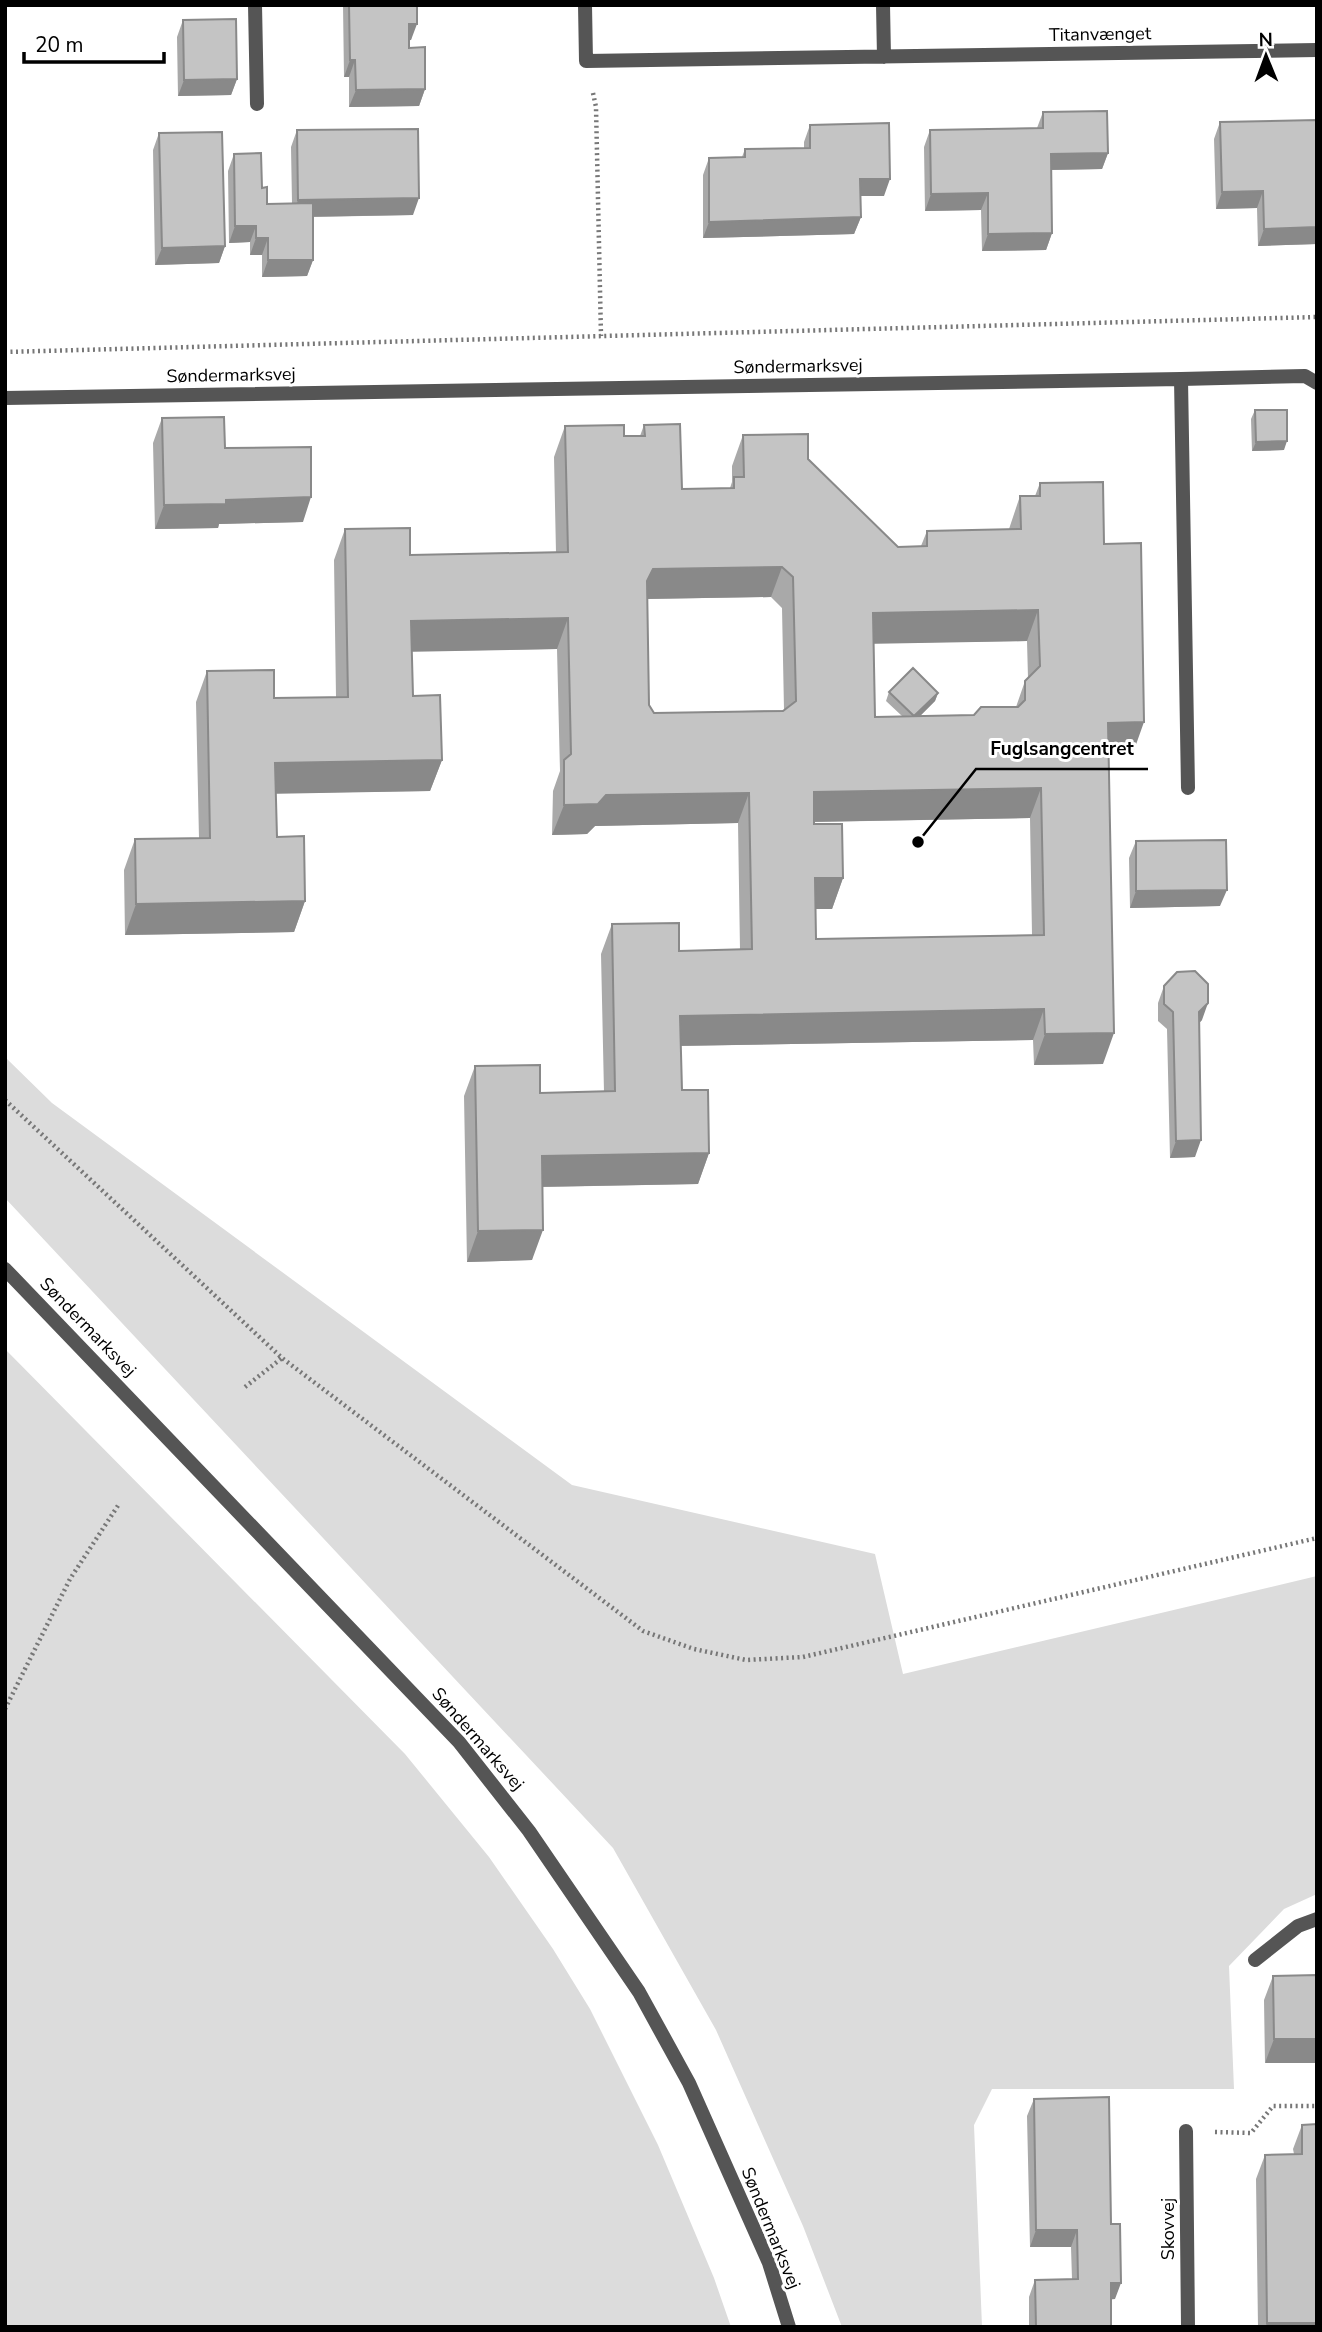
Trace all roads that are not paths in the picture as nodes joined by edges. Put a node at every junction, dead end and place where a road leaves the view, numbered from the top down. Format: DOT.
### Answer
graph roads {
  1 [pos="255,5"];
  2 [pos="585,5"];
  3 [pos="883,5"];
  4 [pos="1317,50"];
  5 [pos="884,57"];
  6 [pos="257,104"];
  7 [pos="1181,379"];
  8 [pos="1317,383"];
  9 [pos="5,398"];
  10 [pos="1188,788"];
  11 [pos="5,1269"];
  12 [pos="1317,1919"];
  13 [pos="1255,1960"];
  14 [pos="1186,2131"];
  15 [pos="789,2327"];
  16 [pos="1188,2327"];
  1 -- 6 [label="street"];
  2 -- 5 [label="street, Titanvænget"];
  3 -- 5 [label="street"];
  4 -- 5 [label="street, Titanvænget"];
  7 -- 8 [label="street, Søndermarksvej"];
  7 -- 9 [label="street, Søndermarksvej"];
  7 -- 10 [label="street"];
  11 -- 15 [label="street, Søndermarksvej"];
  12 -- 13 [label="street"];
  14 -- 16 [label="street, Skovvej"];
}
